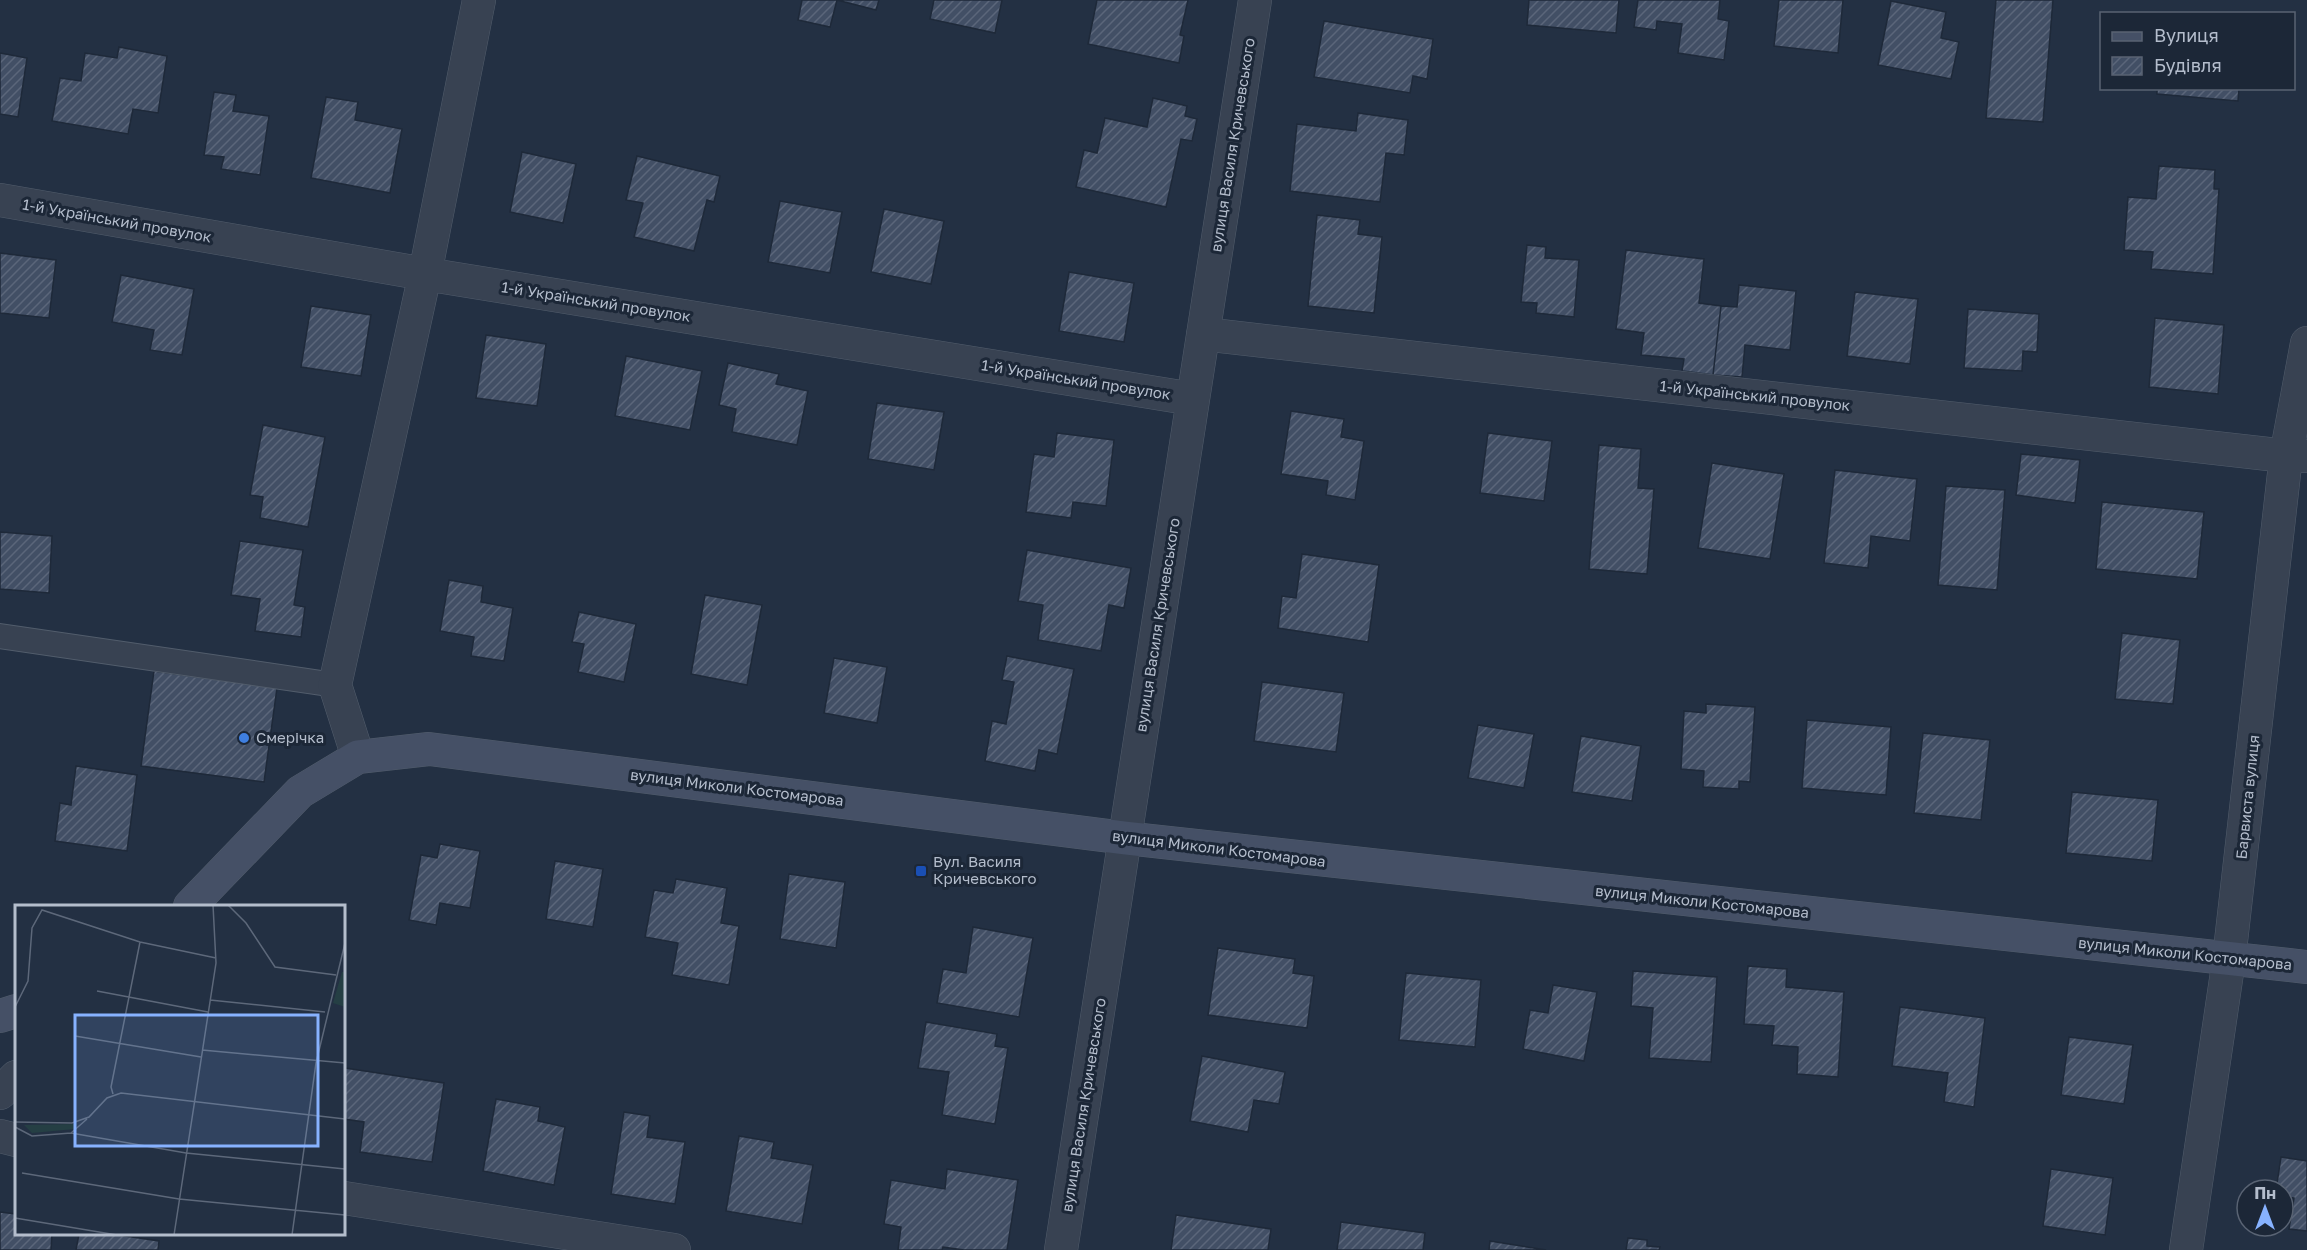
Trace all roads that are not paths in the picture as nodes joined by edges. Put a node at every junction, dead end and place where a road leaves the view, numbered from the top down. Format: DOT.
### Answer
graph roads {
  1 [pos="479,0"];
  2 [pos="1255,0"];
  3 [pos="0,201"];
  4 [pos="425,274"];
  5 [pos="1203,334"];
  6 [pos="2307,343"];
  7 [pos="1193,399"];
  8 [pos="2297,456"];
  9 [pos="0,636"];
  10 [pos="335,685"];
  11 [pos="358,757"];
  12 [pos="1125,838"];
  13 [pos="191,905"];
  14 [pos="2229,959"];
  15 [pos="2307,967"];
  16 [pos="15,1011"];
  17 [pos="0,1016"];
  18 [pos="15,1078"];
  19 [pos="0,1093"];
  20 [pos="0,1136"];
  21 [pos="15,1140"];
  22 [pos="345,1198"];
  23 [pos="674,1250"];
  24 [pos="1061,1250"];
  25 [pos="2186,1250"];
  1 -- 4 [label="street"];
  2 -- 5 [label="street, вулиця Василя Кричевського"];
  3 -- 4 [label="street, 1-й Український провулок"];
  4 -- 7 [label="street, 1-й Український провулок"];
  4 -- 10 [label="street"];
  5 -- 7 [label="street, вулиця Василя Кричевського"];
  5 -- 8 [label="street, 1-й Український провулок"];
  6 -- 8 [label="street, Барвиста вулиця"];
  7 -- 12 [label="street, вулиця Василя Кричевського"];
  8 -- 14 [label="street, Барвиста вулиця"];
  9 -- 10 [label="lane"];
  10 -- 11 [label="street"];
  11 -- 12 [label="street, вулиця Миколи Костомарова"];
  11 -- 13 [label="street, вулиця Миколи Костомарова"];
  12 -- 14 [label="street, вулиця Миколи Костомарова"];
  12 -- 24 [label="street, вулиця Василя Кричевського"];
  14 -- 15 [label="street, вулиця Миколи Костомарова"];
  14 -- 25 [label="street, Барвиста вулиця"];
  16 -- 17 [label="street"];
  18 -- 19 [label="street"];
  20 -- 21 [label="street"];
  22 -- 23 [label="street"];
}
